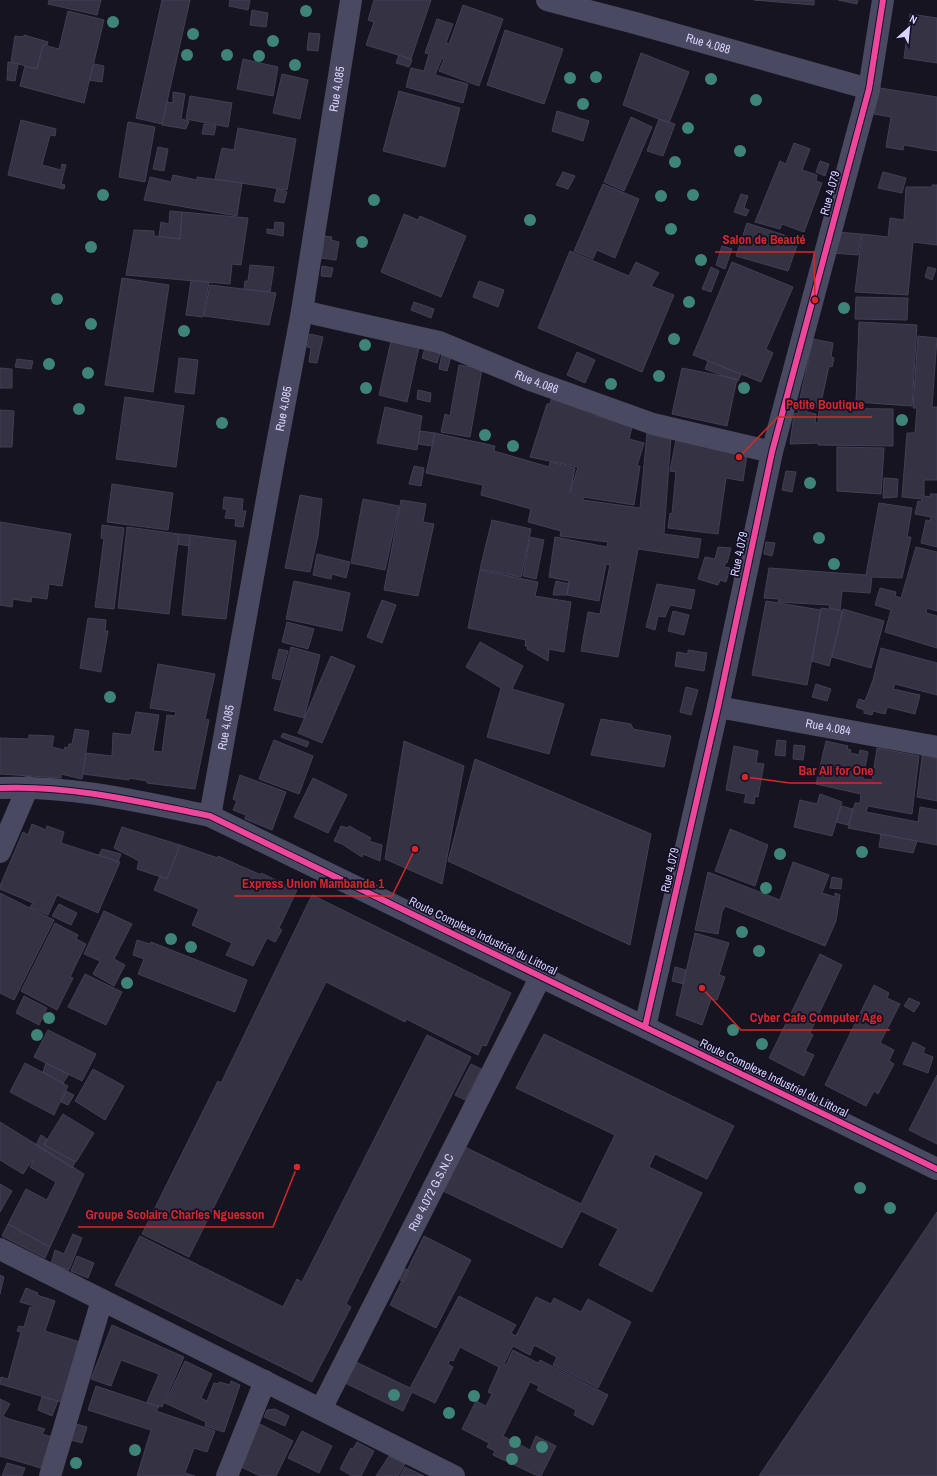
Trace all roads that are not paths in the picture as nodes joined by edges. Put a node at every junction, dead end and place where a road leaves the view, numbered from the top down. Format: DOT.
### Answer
graph roads {
  1 [pos="351,0"];
  2 [pos="547,0"];
  3 [pos="882,0"];
  4 [pos="869,89"];
  5 [pos="302,312"];
  6 [pos="772,452"];
  7 [pos="718,707"];
  8 [pos="937,747"];
  9 [pos="28,786"];
  10 [pos="0,788"];
  11 [pos="210,816"];
  12 [pos="0,852"];
  13 [pos="540,976"];
  14 [pos="645,1027"];
  15 [pos="937,1169"];
  16 [pos="0,1249"];
  17 [pos="102,1300"];
  18 [pos="265,1381"];
  19 [pos="321,1409"];
  20 [pos="50,1476"];
  21 [pos="227,1476"];
  22 [pos="454,1476"];
  1 -- 5 [label="street, Rue 4.085"];
  2 -- 4 [label="street, Rue 4.088"];
  3 -- 4 [label="street, Rue 4.079"];
  4 -- 6 [label="street, Rue 4.079"];
  5 -- 6 [label="street, Rue 4.086"];
  5 -- 11 [label="street, Rue 4.085"];
  6 -- 7 [label="street, Rue 4.079"];
  7 -- 8 [label="street, Rue 4.084"];
  7 -- 14 [label="street, Rue 4.079"];
  9 -- 10 [label="street, Route Complexe Industriel du Littoral"];
  9 -- 11 [label="street, Route Complexe Industriel du Littoral"];
  9 -- 12 [label="street"];
  11 -- 13 [label="street, Route Complexe Industriel du Littoral"];
  13 -- 14 [label="street, Route Complexe Industriel du Littoral"];
  13 -- 19 [label="street, Rue 4.072 G.S.N.C"];
  14 -- 15 [label="street, Route Complexe Industriel du Littoral"];
  16 -- 17 [label="street"];
  17 -- 18 [label="street"];
  17 -- 20 [label="street"];
  18 -- 19 [label="street"];
  18 -- 21 [label="street"];
  19 -- 22 [label="street"];
}
